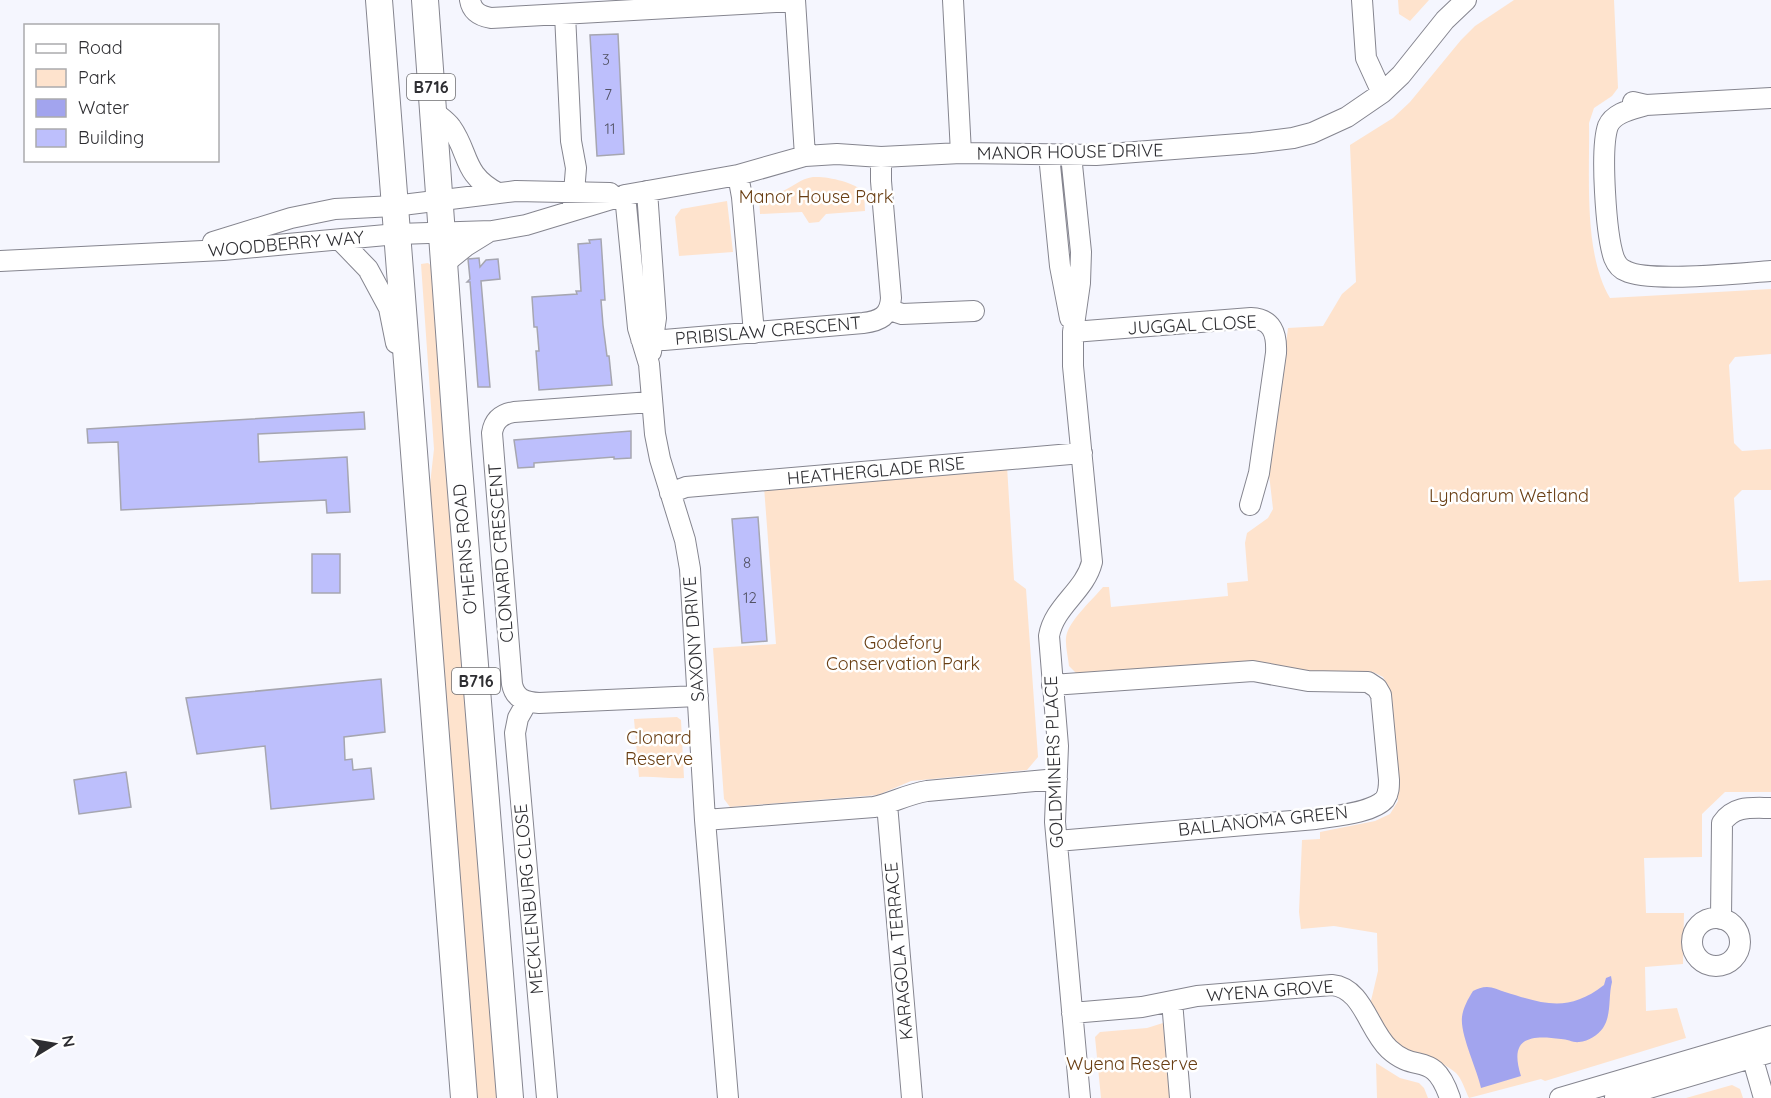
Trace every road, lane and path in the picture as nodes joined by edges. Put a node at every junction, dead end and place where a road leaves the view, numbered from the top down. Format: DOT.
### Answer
graph roads {
  1 [pos="379,0"];
  2 [pos="424,0"];
  3 [pos="470,0"];
  4 [pos="795,0"];
  5 [pos="953,0"];
  6 [pos="1362,0"];
  7 [pos="1467,0"];
  8 [pos="565,14"];
  9 [pos="1389,86"];
  10 [pos="1771,98"];
  11 [pos="433,111"];
  12 [pos="962,153"];
  13 [pos="1048,155"];
  14 [pos="1071,155"];
  15 [pos="805,156"];
  16 [pos="881,157"];
  17 [pos="738,175"];
  18 [pos="647,191"];
  19 [pos="498,193"];
  20 [pos="625,195"];
  21 [pos="570,199"];
  22 [pos="440,201"];
  23 [pos="394,206"];
  24 [pos="492,231"];
  25 [pos="397,234"];
  26 [pos="443,234"];
  27 [pos="340,240"];
  28 [pos="176,252"];
  29 [pos="0,261"];
  30 [pos="445,263"];
  31 [pos="1771,271"];
  32 [pos="890,310"];
  33 [pos="974,310"];
  34 [pos="1073,332"];
  35 [pos="754,333"];
  36 [pos="647,339"];
  37 [pos="651,402"];
  38 [pos="410,410"];
  39 [pos="1082,453"];
  40 [pos="670,493"];
  41 [pos="1251,505"];
  42 [pos="1052,685"];
  43 [pos="698,696"];
  44 [pos="526,702"];
  45 [pos="1057,779"];
  46 [pos="887,804"];
  47 [pos="1771,808"];
  48 [pos="705,820"];
  49 [pos="1057,841"];
  50 [pos="1721,919"];
  51 [pos="1172,1001"];
  52 [pos="1072,1013"];
  53 [pos="1771,1036"];
  54 [pos="1757,1050"];
  55 [pos="1569,1097"];
  56 [pos="464,1098"];
  57 [pos="510,1098"];
  58 [pos="547,1098"];
  59 [pos="728,1098"];
  60 [pos="912,1098"];
  61 [pos="1080,1098"];
  62 [pos="1180,1098"];
  63 [pos="1450,1098"];
  64 [pos="1615,1098"];
  65 [pos="1764,1098"];
  1 -- 23 [label="main road, B716"];
  2 -- 11 [label="main road, O'HERNS ROAD / B716"];
  3 -- 8 [label="street"];
  4 -- 8 [label="street"];
  4 -- 15 [label="street"];
  5 -- 12 [label="street"];
  6 -- 9 [label="street"];
  7 -- 9 [label="street, MANOR HOUSE DRIVE"];
  8 -- 21 [label="street"];
  9 -- 14 [label="street, MANOR HOUSE DRIVE"];
  10 -- 31 [label="street"];
  11 -- 19 [label="street"];
  11 -- 22 [label="main road, O'HERNS ROAD / B716"];
  12 -- 13 [label="street, MANOR HOUSE DRIVE"];
  12 -- 16 [label="street, MANOR HOUSE DRIVE"];
  13 -- 14 [label="street, MANOR HOUSE DRIVE"];
  13 -- 34 [label="street, GOLDMINERS PLACE"];
  14 -- 34 [label="street, GOLDMINERS PLACE"];
  15 -- 16 [label="street, MANOR HOUSE DRIVE"];
  15 -- 17 [label="street, MANOR HOUSE DRIVE"];
  16 -- 32 [label="street"];
  17 -- 18 [label="street, MANOR HOUSE DRIVE"];
  17 -- 35 [label="street"];
  18 -- 20 [label="street, MANOR HOUSE DRIVE"];
  18 -- 36 [label="street, SAXONY DRIVE"];
  19 -- 21 [label="street, MANOR HOUSE DRIVE"];
  19 -- 22 [label="street, MANOR HOUSE DRIVE"];
  20 -- 21 [label="street, MANOR HOUSE DRIVE"];
  20 -- 36 [label="street, SAXONY DRIVE"];
  21 -- 24 [label="street, MANOR HOUSE DRIVE"];
  22 -- 23 [label="street, MANOR HOUSE DRIVE"];
  22 -- 26 [label="main road, O'HERNS ROAD / B716"];
  23 -- 25 [label="main road, B716"];
  23 -- 28 [label="street, WOODBERRY WAY"];
  24 -- 26 [label="street, MANOR HOUSE DRIVE"];
  24 -- 30 [label="street"];
  25 -- 26 [label="street, MANOR HOUSE DRIVE"];
  25 -- 27 [label="street, WOODBERRY WAY"];
  25 -- 38 [label="main road, B716"];
  26 -- 30 [label="main road, O'HERNS ROAD / B716"];
  27 -- 28 [label="street, WOODBERRY WAY"];
  27 -- 38 [label="street"];
  28 -- 29 [label="street, WOODBERRY WAY"];
  30 -- 57 [label="main road, O'HERNS ROAD / B716"];
  32 -- 33 [label="street"];
  32 -- 35 [label="street, PRIBISLAW CRESCENT"];
  34 -- 39 [label="street, GOLDMINERS PLACE"];
  34 -- 41 [label="street, JUGGAL CLOSE"];
  35 -- 36 [label="street, PRIBISLAW CRESCENT"];
  36 -- 37 [label="street, SAXONY DRIVE"];
  37 -- 40 [label="street, SAXONY DRIVE"];
  37 -- 44 [label="street, CLONARD CRESCENT"];
  38 -- 56 [label="main road, B716"];
  39 -- 40 [label="street, HEATHERGLADE RISE"];
  39 -- 42 [label="street, GOLDMINERS PLACE"];
  40 -- 43 [label="street, SAXONY DRIVE"];
  42 -- 45 [label="street, GOLDMINERS PLACE"];
  42 -- 49 [label="street, BALLANOMA GREEN"];
  43 -- 44 [label="street"];
  43 -- 48 [label="street, SAXONY DRIVE"];
  44 -- 58 [label="street, MECKLENBURG CLOSE"];
  45 -- 46 [label="street"];
  45 -- 49 [label="street, GOLDMINERS PLACE"];
  46 -- 48 [label="street"];
  46 -- 60 [label="street, KARAGOLA TERRACE"];
  47 -- 50 [label="street"];
  48 -- 59 [label="street, SAXONY DRIVE"];
  49 -- 52 [label="street, GOLDMINERS PLACE"];
  51 -- 52 [label="street, WYENA GROVE"];
  51 -- 62 [label="street"];
  51 -- 63 [label="street, WYENA GROVE"];
  52 -- 61 [label="street, GOLDMINERS PLACE"];
  53 -- 54 [label="street"];
  54 -- 55 [label="street"];
  54 -- 64 [label="street"];
  54 -- 65 [label="street"];
}
